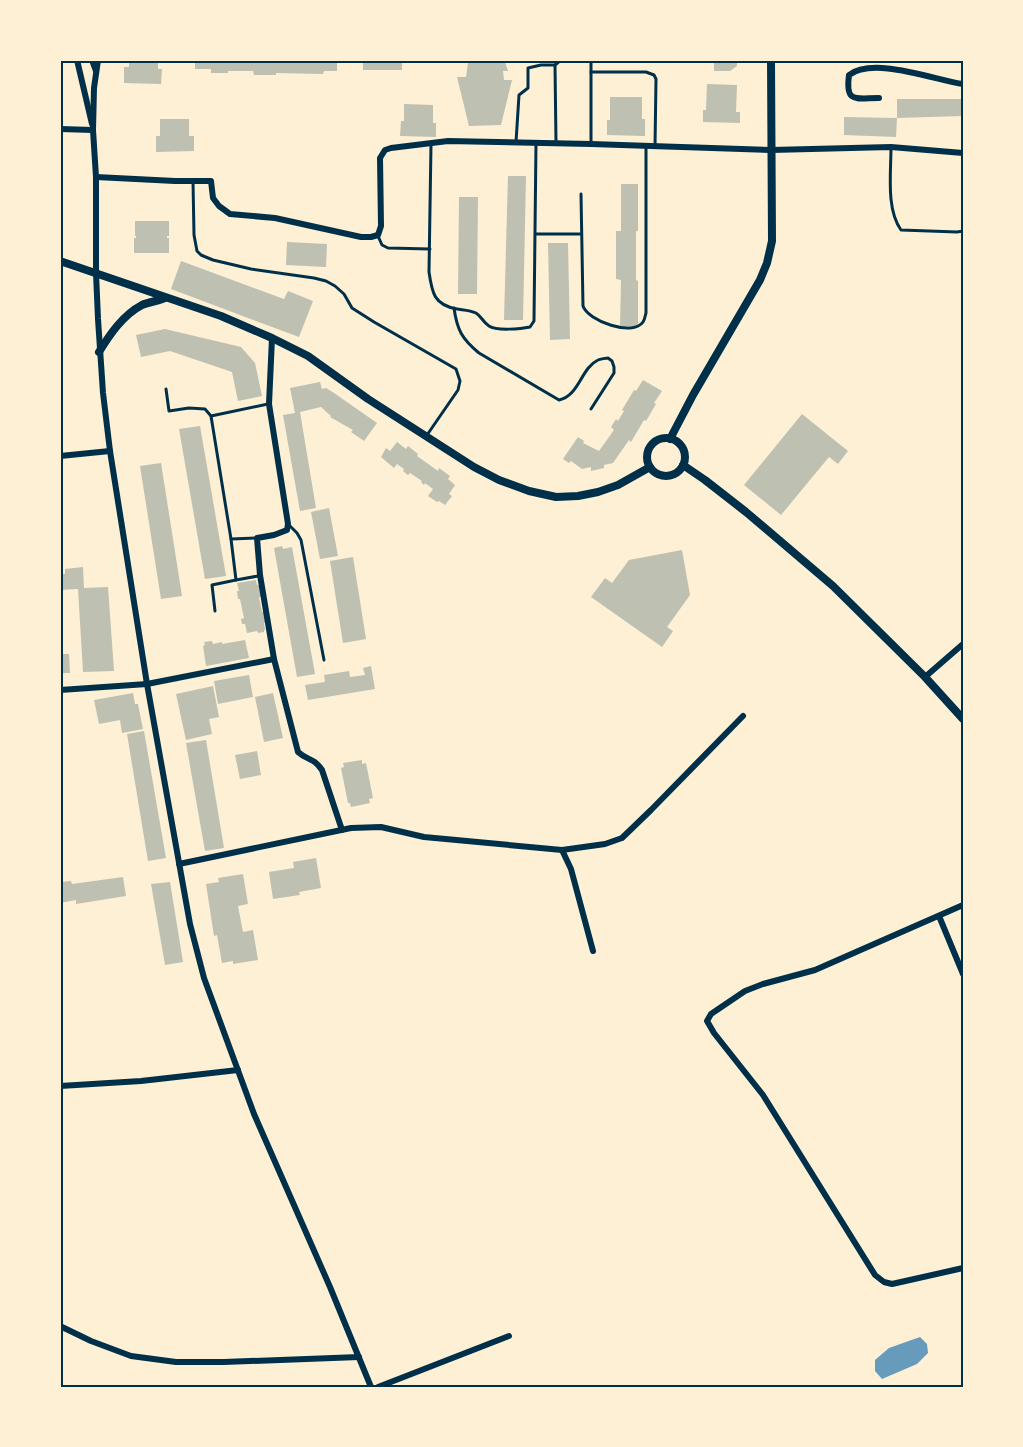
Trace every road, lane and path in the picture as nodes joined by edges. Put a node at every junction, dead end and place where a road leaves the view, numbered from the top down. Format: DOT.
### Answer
graph roads {
  1 [pos="76,60"];
  2 [pos="92,60"];
  3 [pos="98,60"];
  4 [pos="561,60"];
  5 [pos="591,60"];
  6 [pos="771,60"];
  7 [pos="555,65"];
  8 [pos="96,72"];
  9 [pos="591,72"];
  10 [pos="963,84"];
  11 [pos="879,98"];
  12 [pos="60,129"];
  13 [pos="93,130"];
  14 [pos="431,142"];
  15 [pos="516,142"];
  16 [pos="536,143"];
  17 [pos="556,143"];
  18 [pos="591,144"];
  19 [pos="646,146"];
  20 [pos="655,147"];
  21 [pos="891,147"];
  22 [pos="771,150"];
  23 [pos="963,153"];
  24 [pos="96,177"];
  25 [pos="193,181"];
  26 [pos="581,194"];
  27 [pos="963,231"];
  28 [pos="536,234"];
  29 [pos="580,234"];
  30 [pos="378,235"];
  31 [pos="430,249"];
  32 [pos="60,261"];
  33 [pos="96,273"];
  34 [pos="166,298"];
  35 [pos="454,308"];
  36 [pos="272,338"];
  37 [pos="99,352"];
  38 [pos="166,388"];
  39 [pos="269,404"];
  40 [pos="591,409"];
  41 [pos="211,416"];
  42 [pos="426,436"];
  43 [pos="670,439"];
  44 [pos="110,451"];
  45 [pos="60,456"];
  46 [pos="683,465"];
  47 [pos="650,467"];
  48 [pos="288,524"];
  49 [pos="257,538"];
  50 [pos="231,539"];
  51 [pos="260,576"];
  52 [pos="236,580"];
  53 [pos="215,611"];
  54 [pos="963,644"];
  55 [pos="274,659"];
  56 [pos="324,660"];
  57 [pos="924,676"];
  58 [pos="147,684"];
  59 [pos="60,690"];
  60 [pos="743,716"];
  61 [pos="963,719"];
  62 [pos="342,830"];
  63 [pos="562,850"];
  64 [pos="180,864"];
  65 [pos="963,904"];
  66 [pos="939,916"];
  67 [pos="593,951"];
  68 [pos="963,974"];
  69 [pos="238,1070"];
  70 [pos="60,1086"];
  71 [pos="963,1268"];
  72 [pos="60,1326"];
  73 [pos="509,1336"];
  74 [pos="360,1357"];
  75 [pos="371,1387"];
  76 [pos="378,1387"];
  1 -- 13 [label="street"];
  2 -- 8 [label="street"];
  3 -- 8 [label="street"];
  4 -- 7 [label="lane"];
  5 -- 9 [label="lane"];
  6 -- 22 [label="street"];
  7 -- 15 [label="lane"];
  7 -- 17 [label="lane"];
  8 -- 13 [label="street"];
  9 -- 18 [label="lane"];
  9 -- 20 [label="lane"];
  10 -- 11 [label="street"];
  12 -- 13 [label="street"];
  13 -- 24 [label="street"];
  14 -- 15 [label="street"];
  14 -- 30 [label="street"];
  14 -- 31 [label="lane"];
  15 -- 16 [label="street"];
  16 -- 17 [label="street"];
  16 -- 28 [label="lane"];
  17 -- 18 [label="street"];
  18 -- 19 [label="street"];
  19 -- 20 [label="street"];
  19 -- 29 [label="lane"];
  20 -- 22 [label="street"];
  21 -- 22 [label="street"];
  21 -- 23 [label="street"];
  21 -- 27 [label="lane"];
  22 -- 43 [label="street"];
  24 -- 25 [label="street"];
  24 -- 33 [label="street"];
  25 -- 30 [label="street"];
  25 -- 42 [label="lane"];
  26 -- 29 [label="lane"];
  28 -- 29 [label="lane"];
  28 -- 35 [label="lane"];
  30 -- 31 [label="lane"];
  31 -- 35 [label="lane"];
  32 -- 33 [label="street"];
  33 -- 34 [label="street"];
  33 -- 37 [label="street"];
  34 -- 36 [label="street"];
  34 -- 37 [label="street"];
  35 -- 40 [label="lane"];
  36 -- 39 [label="street"];
  36 -- 42 [label="street"];
  37 -- 44 [label="street"];
  38 -- 41 [label="lane"];
  39 -- 41 [label="lane"];
  39 -- 48 [label="street"];
  41 -- 50 [label="lane"];
  42 -- 47 [label="street"];
  43 -- 46 [label="street"];
  43 -- 47 [label="street"];
  44 -- 45 [label="street"];
  44 -- 58 [label="street"];
  46 -- 47 [label="street"];
  46 -- 57 [label="street"];
  48 -- 49 [label="street"];
  48 -- 56 [label="lane"];
  49 -- 50 [label="lane"];
  49 -- 51 [label="street"];
  50 -- 52 [label="lane"];
  51 -- 52 [label="lane"];
  51 -- 55 [label="street"];
  52 -- 53 [label="lane"];
  54 -- 57 [label="street"];
  55 -- 58 [label="street"];
  55 -- 62 [label="street"];
  57 -- 61 [label="street"];
  58 -- 59 [label="street"];
  58 -- 64 [label="street"];
  60 -- 63 [label="street"];
  62 -- 63 [label="street"];
  62 -- 64 [label="street"];
  63 -- 67 [label="street"];
  64 -- 69 [label="street"];
  65 -- 66 [label="street"];
  66 -- 68 [label="street"];
  66 -- 71 [label="street"];
  69 -- 70 [label="street"];
  69 -- 74 [label="street"];
  72 -- 74 [label="street"];
  73 -- 76 [label="street"];
  74 -- 75 [label="street"];
}
